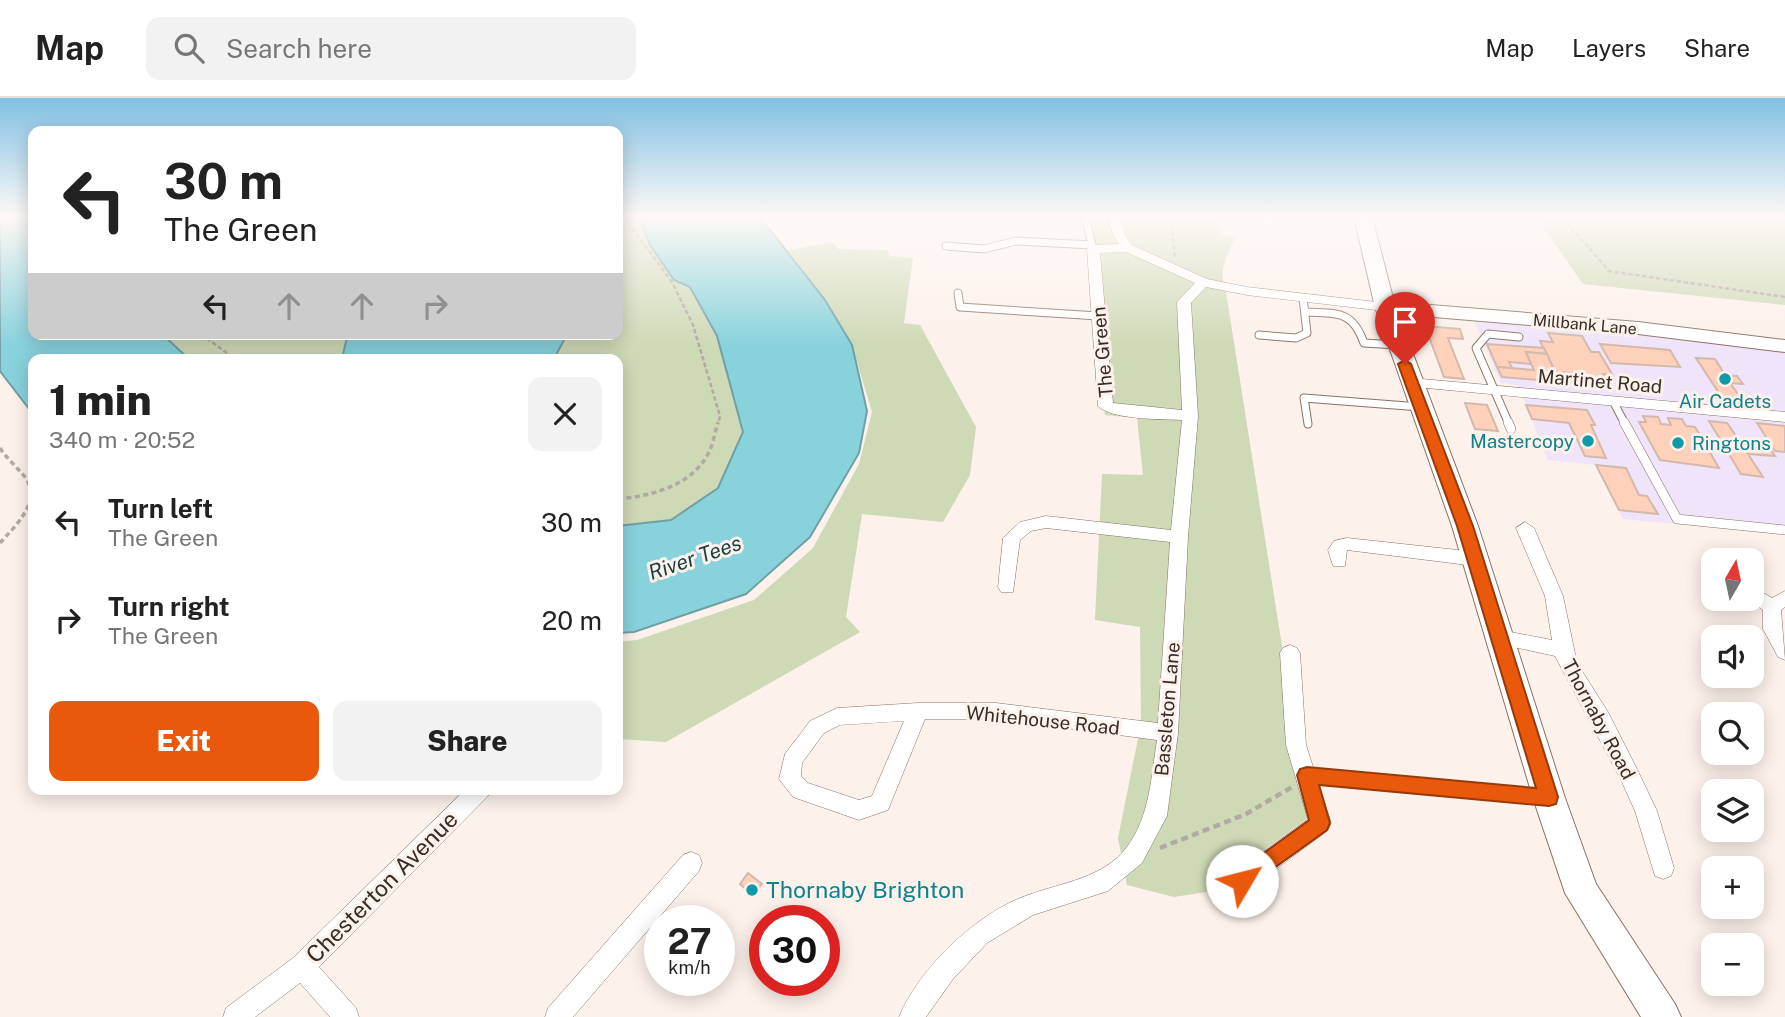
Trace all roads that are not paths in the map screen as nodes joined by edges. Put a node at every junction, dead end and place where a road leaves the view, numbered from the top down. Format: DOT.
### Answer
graph roads {
  1 [pos="1094,260"];
  2 [pos="1154,260"];
  3 [pos="1373,260"];
  4 [pos="1203,282"];
  5 [pos="958,292"];
  6 [pos="1304,305"];
  7 [pos="1385,307"];
  8 [pos="1098,316"];
  9 [pos="1259,335"];
  10 [pos="1519,337"];
  11 [pos="1398,345"];
  12 [pos="1785,345"];
  13 [pos="1494,391"];
  14 [pos="1415,395"];
  15 [pos="1613,401"];
  16 [pos="1190,416"];
  17 [pos="1785,417"];
  18 [pos="1308,424"];
  19 [pos="1511,429"];
  20 [pos="1525,528"];
  21 [pos="1785,530"];
  22 [pos="1179,537"];
  23 [pos="1476,559"];
  24 [pos="1339,561"];
  25 [pos="1007,587"];
  26 [pos="1778,603"];
  27 [pos="1500,637"];
  28 [pos="1563,650"];
  29 [pos="1785,652"];
  30 [pos="1290,653"];
  31 [pos="918,711"];
  32 [pos="1168,733"];
  33 [pos="1307,775"];
  34 [pos="475,795"];
  35 [pos="1549,797"];
  36 [pos="691,863"];
  37 [pos="1663,868"];
  38 [pos="1223,895"];
  39 [pos="302,967"];
  40 [pos="235,1017"];
  41 [pos="347,1017"];
  42 [pos="557,1017"];
  43 [pos="911,1017"];
  44 [pos="1662,1017"];
  1 -- 8 [label="street, The Green"];
  2 -- 4 [label="street"];
  3 -- 7 [label="street"];
  4 -- 6 [label="street"];
  4 -- 16 [label="street, Bassleton Lane"];
  5 -- 8 [label="lane"];
  6 -- 7 [label="street"];
  6 -- 9 [label="lane"];
  6 -- 11 [label="lane"];
  7 -- 11 [label="street"];
  7 -- 12 [label="street, Millbank Lane"];
  8 -- 16 [label="street, The Green"];
  10 -- 13 [label="lane"];
  11 -- 14 [label="street"];
  13 -- 14 [label="street, Martinet Road"];
  13 -- 15 [label="street, Martinet Road"];
  13 -- 19 [label="lane"];
  14 -- 18 [label="lane"];
  14 -- 23 [label="street"];
  15 -- 17 [label="street, Martinet Road"];
  15 -- 21 [label="lane"];
  16 -- 22 [label="street, Bassleton Lane"];
  20 -- 28 [label="street, Thornaby Road"];
  22 -- 25 [label="street"];
  22 -- 32 [label="street, Bassleton Lane"];
  23 -- 24 [label="street"];
  23 -- 27 [label="street"];
  26 -- 29 [label="street"];
  27 -- 28 [label="street, Thornaby Road"];
  27 -- 35 [label="street"];
  28 -- 37 [label="street, Thornaby Road"];
  30 -- 33 [label="street"];
  31 -- 31 [label="street, Whitehouse Road"];
  31 -- 32 [label="street, Whitehouse Road"];
  32 -- 43 [label="street, Bassleton Lane"];
  33 -- 35 [label="lane"];
  33 -- 38 [label="street"];
  34 -- 39 [label="street, Chesterton Avenue"];
  35 -- 44 [label="street"];
  36 -- 42 [label="street"];
  39 -- 40 [label="street"];
  39 -- 41 [label="street, Chesterton Avenue"];
}
